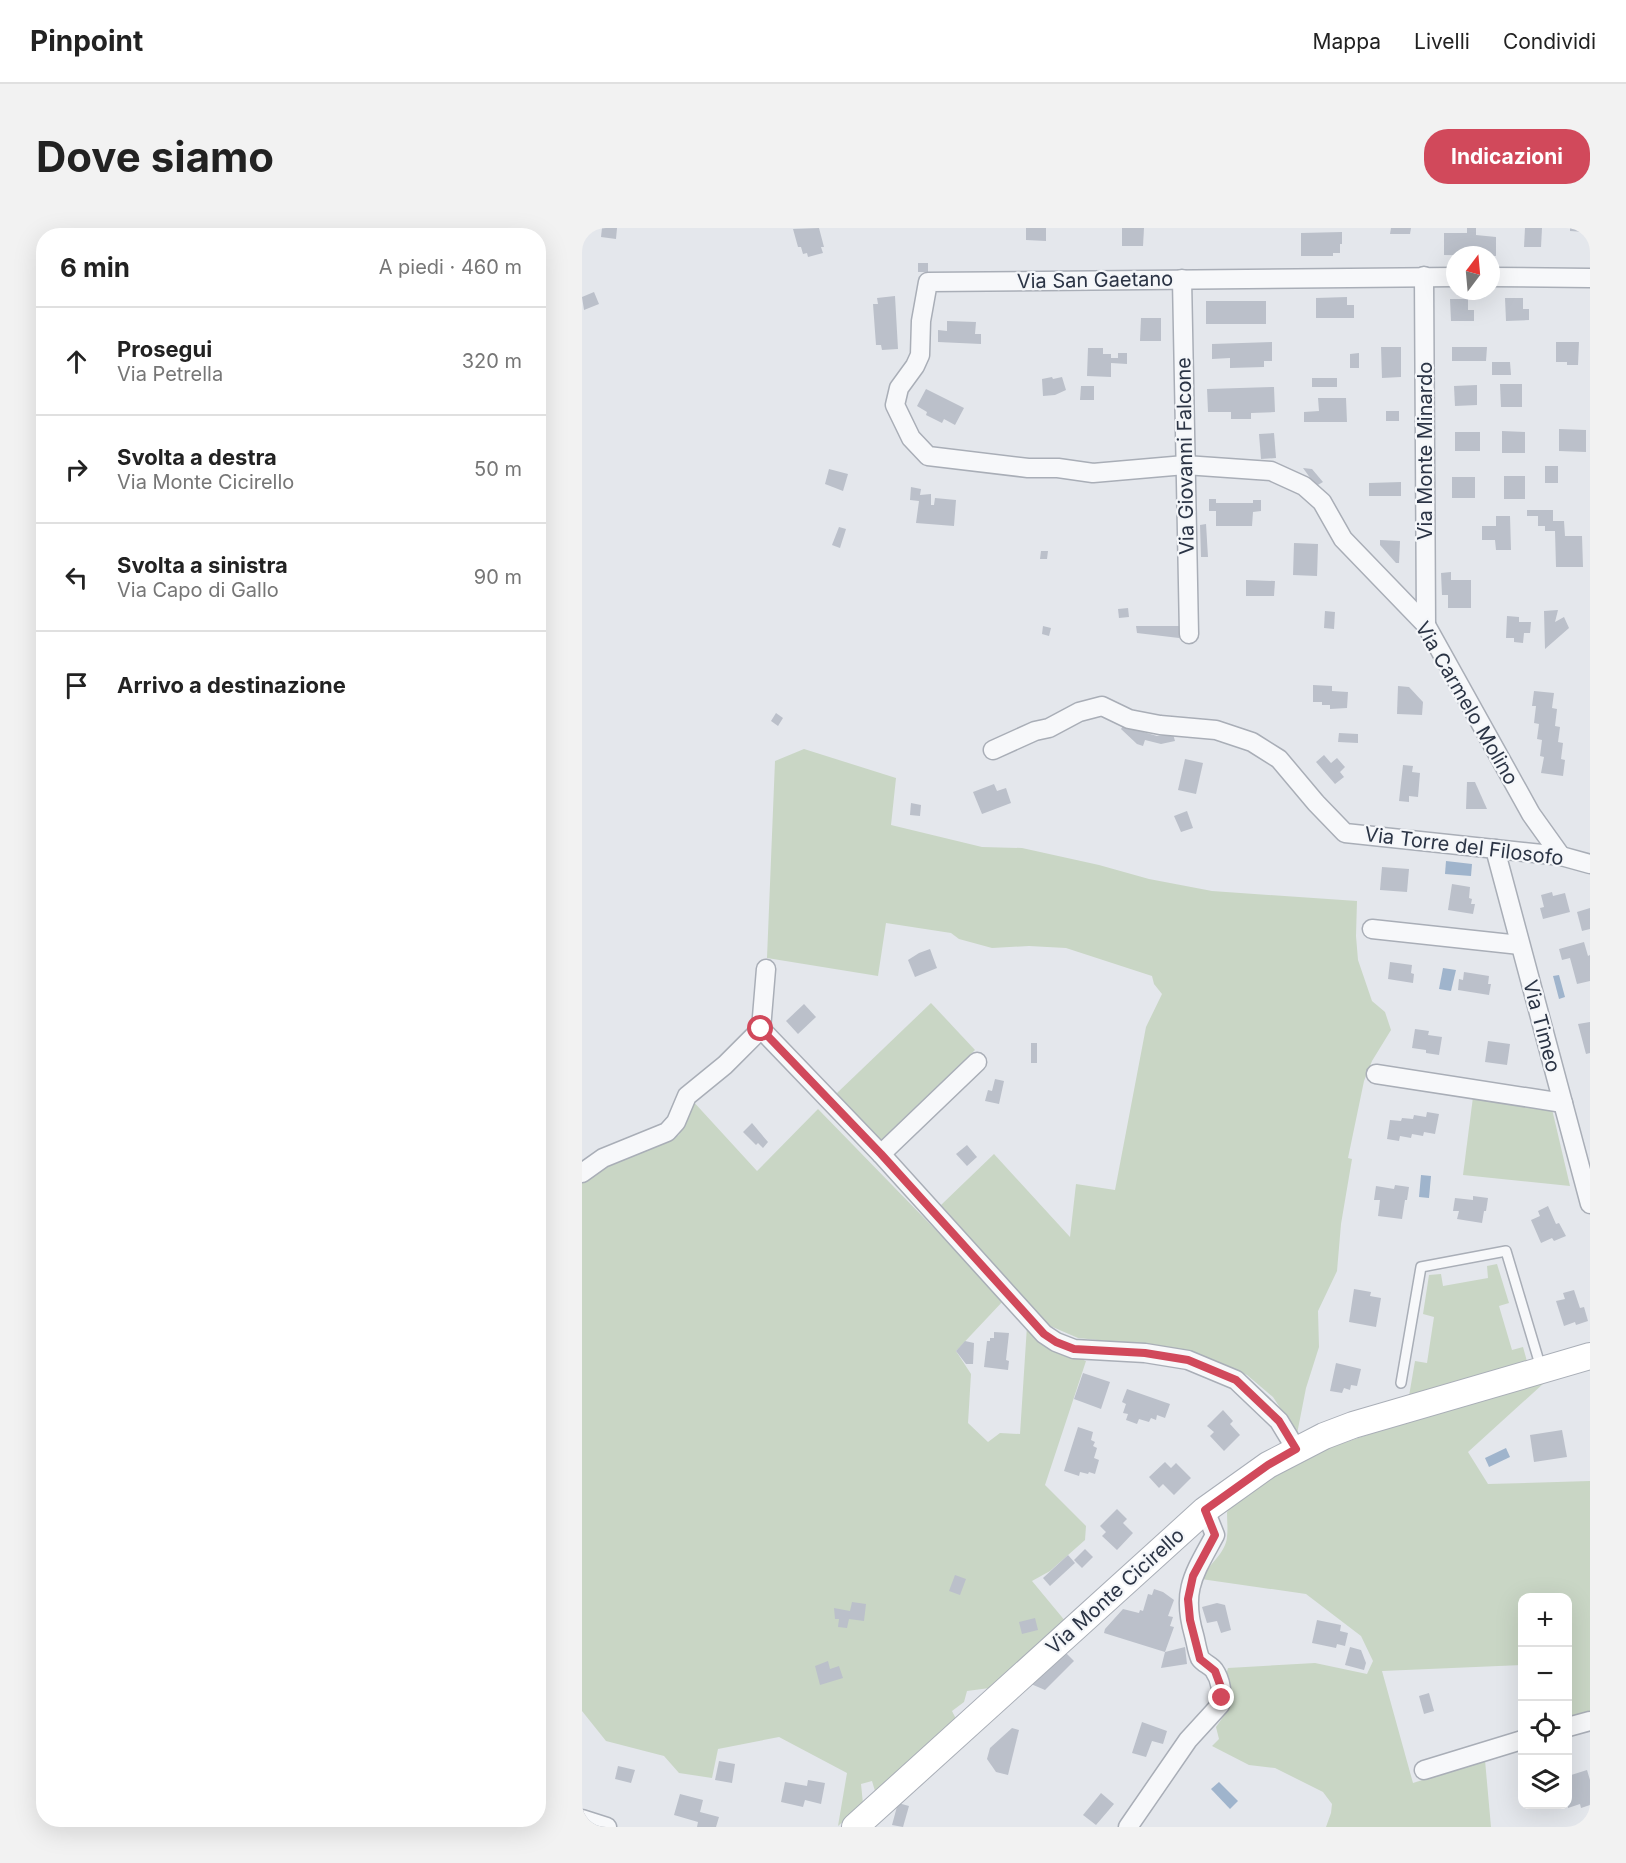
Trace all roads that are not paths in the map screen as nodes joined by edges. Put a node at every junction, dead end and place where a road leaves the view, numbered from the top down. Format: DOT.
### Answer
graph roads {
  1 [pos="1424,276"];
  2 [pos="1446,277"];
  3 [pos="1500,277"];
  4 [pos="1590,278"];
  5 [pos="1182,279"];
  6 [pos="928,456"];
  7 [pos="1185,465"];
  8 [pos="1426,625"];
  9 [pos="1189,634"];
  10 [pos="993,750"];
  11 [pos="1495,849"];
  12 [pos="1561,856"];
  13 [pos="1590,864"];
  14 [pos="1372,929"];
  15 [pos="1520,945"];
  16 [pos="766,969"];
  17 [pos="761,1029"];
  18 [pos="977,1062"];
  19 [pos="1376,1074"];
  20 [pos="1563,1103"];
  21 [pos="881,1154"];
  22 [pos="582,1173"];
  23 [pos="1590,1203"];
  24 [pos="1590,1356"];
  25 [pos="1541,1371"];
  26 [pos="1401,1383"];
  27 [pos="1296,1449"];
  28 [pos="1205,1510"];
  29 [pos="1590,1721"];
  30 [pos="1572,1726"];
  31 [pos="1518,1741"];
  32 [pos="1424,1770"];
  33 [pos="582,1819"];
  34 [pos="607,1827"];
  35 [pos="855,1827"];
  36 [pos="1128,1827"];
  1 -- 2 [label="street, Via San Gaetano"];
  1 -- 5 [label="street, Via San Gaetano"];
  1 -- 8 [label="street, Via Monte Minardo"];
  3 -- 4 [label="street"];
  5 -- 6 [label="street, Via San Gaetano"];
  5 -- 7 [label="street, Via Giovanni Falcone"];
  6 -- 7 [label="street, Via Carmelo Molino"];
  7 -- 8 [label="street, Via Carmelo Molino"];
  7 -- 9 [label="street, Via Giovanni Falcone"];
  8 -- 12 [label="street, Via Carmelo Molino"];
  10 -- 11 [label="street, Via Torre del Filosofo"];
  11 -- 12 [label="street, Via Torre del Filosofo"];
  11 -- 15 [label="street, Via Timeo"];
  12 -- 13 [label="street, Via Torre del Filosofo"];
  14 -- 15 [label="street"];
  15 -- 20 [label="street, Via Timeo"];
  16 -- 17 [label="street"];
  17 -- 21 [label="street"];
  17 -- 22 [label="street"];
  18 -- 21 [label="street"];
  19 -- 20 [label="street"];
  20 -- 23 [label="street, Via Timeo"];
  21 -- 27 [label="street"];
  24 -- 25 [label="street, Via Monte Cicirello"];
  25 -- 26 [label="lane"];
  25 -- 27 [label="street, Via Monte Cicirello"];
  27 -- 28 [label="street, Via Monte Cicirello"];
  28 -- 35 [label="street, Via Monte Cicirello"];
  28 -- 36 [label="street"];
  29 -- 30 [label="street"];
  31 -- 32 [label="street"];
  33 -- 34 [label="street"];
}
